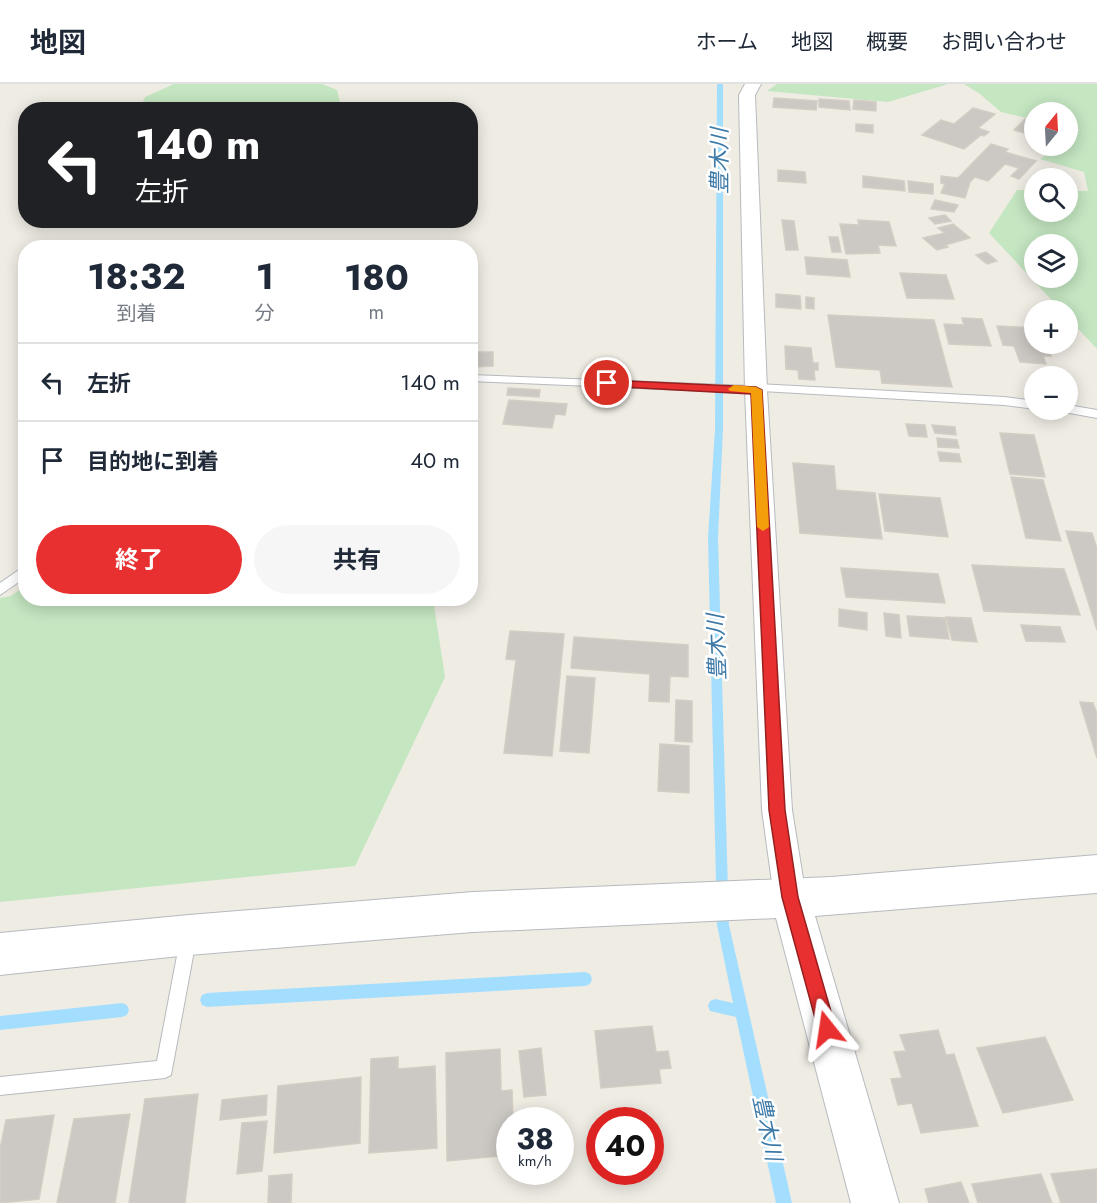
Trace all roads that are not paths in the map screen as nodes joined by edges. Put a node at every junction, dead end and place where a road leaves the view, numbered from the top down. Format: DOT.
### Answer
graph roads {
  1 [pos="753,84"];
  2 [pos="478,378"];
  3 [pos="750,389"];
  4 [pos="1024,404"];
  5 [pos="1078,411"];
  6 [pos="1097,414"];
  7 [pos="18,576"];
  8 [pos="0,590"];
  9 [pos="1094,881"];
  10 [pos="774,898"];
  11 [pos="189,935"];
  12 [pos="0,954"];
  13 [pos="0,1086"];
  14 [pos="875,1203"];
  1 -- 3 [label="street"];
  2 -- 3 [label="lane"];
  3 -- 4 [label="lane"];
  3 -- 10 [label="street"];
  5 -- 6 [label="lane"];
  7 -- 8 [label="lane"];
  9 -- 10 [label="street"];
  10 -- 11 [label="street"];
  10 -- 14 [label="street"];
  11 -- 12 [label="street"];
  11 -- 13 [label="lane"];
}
